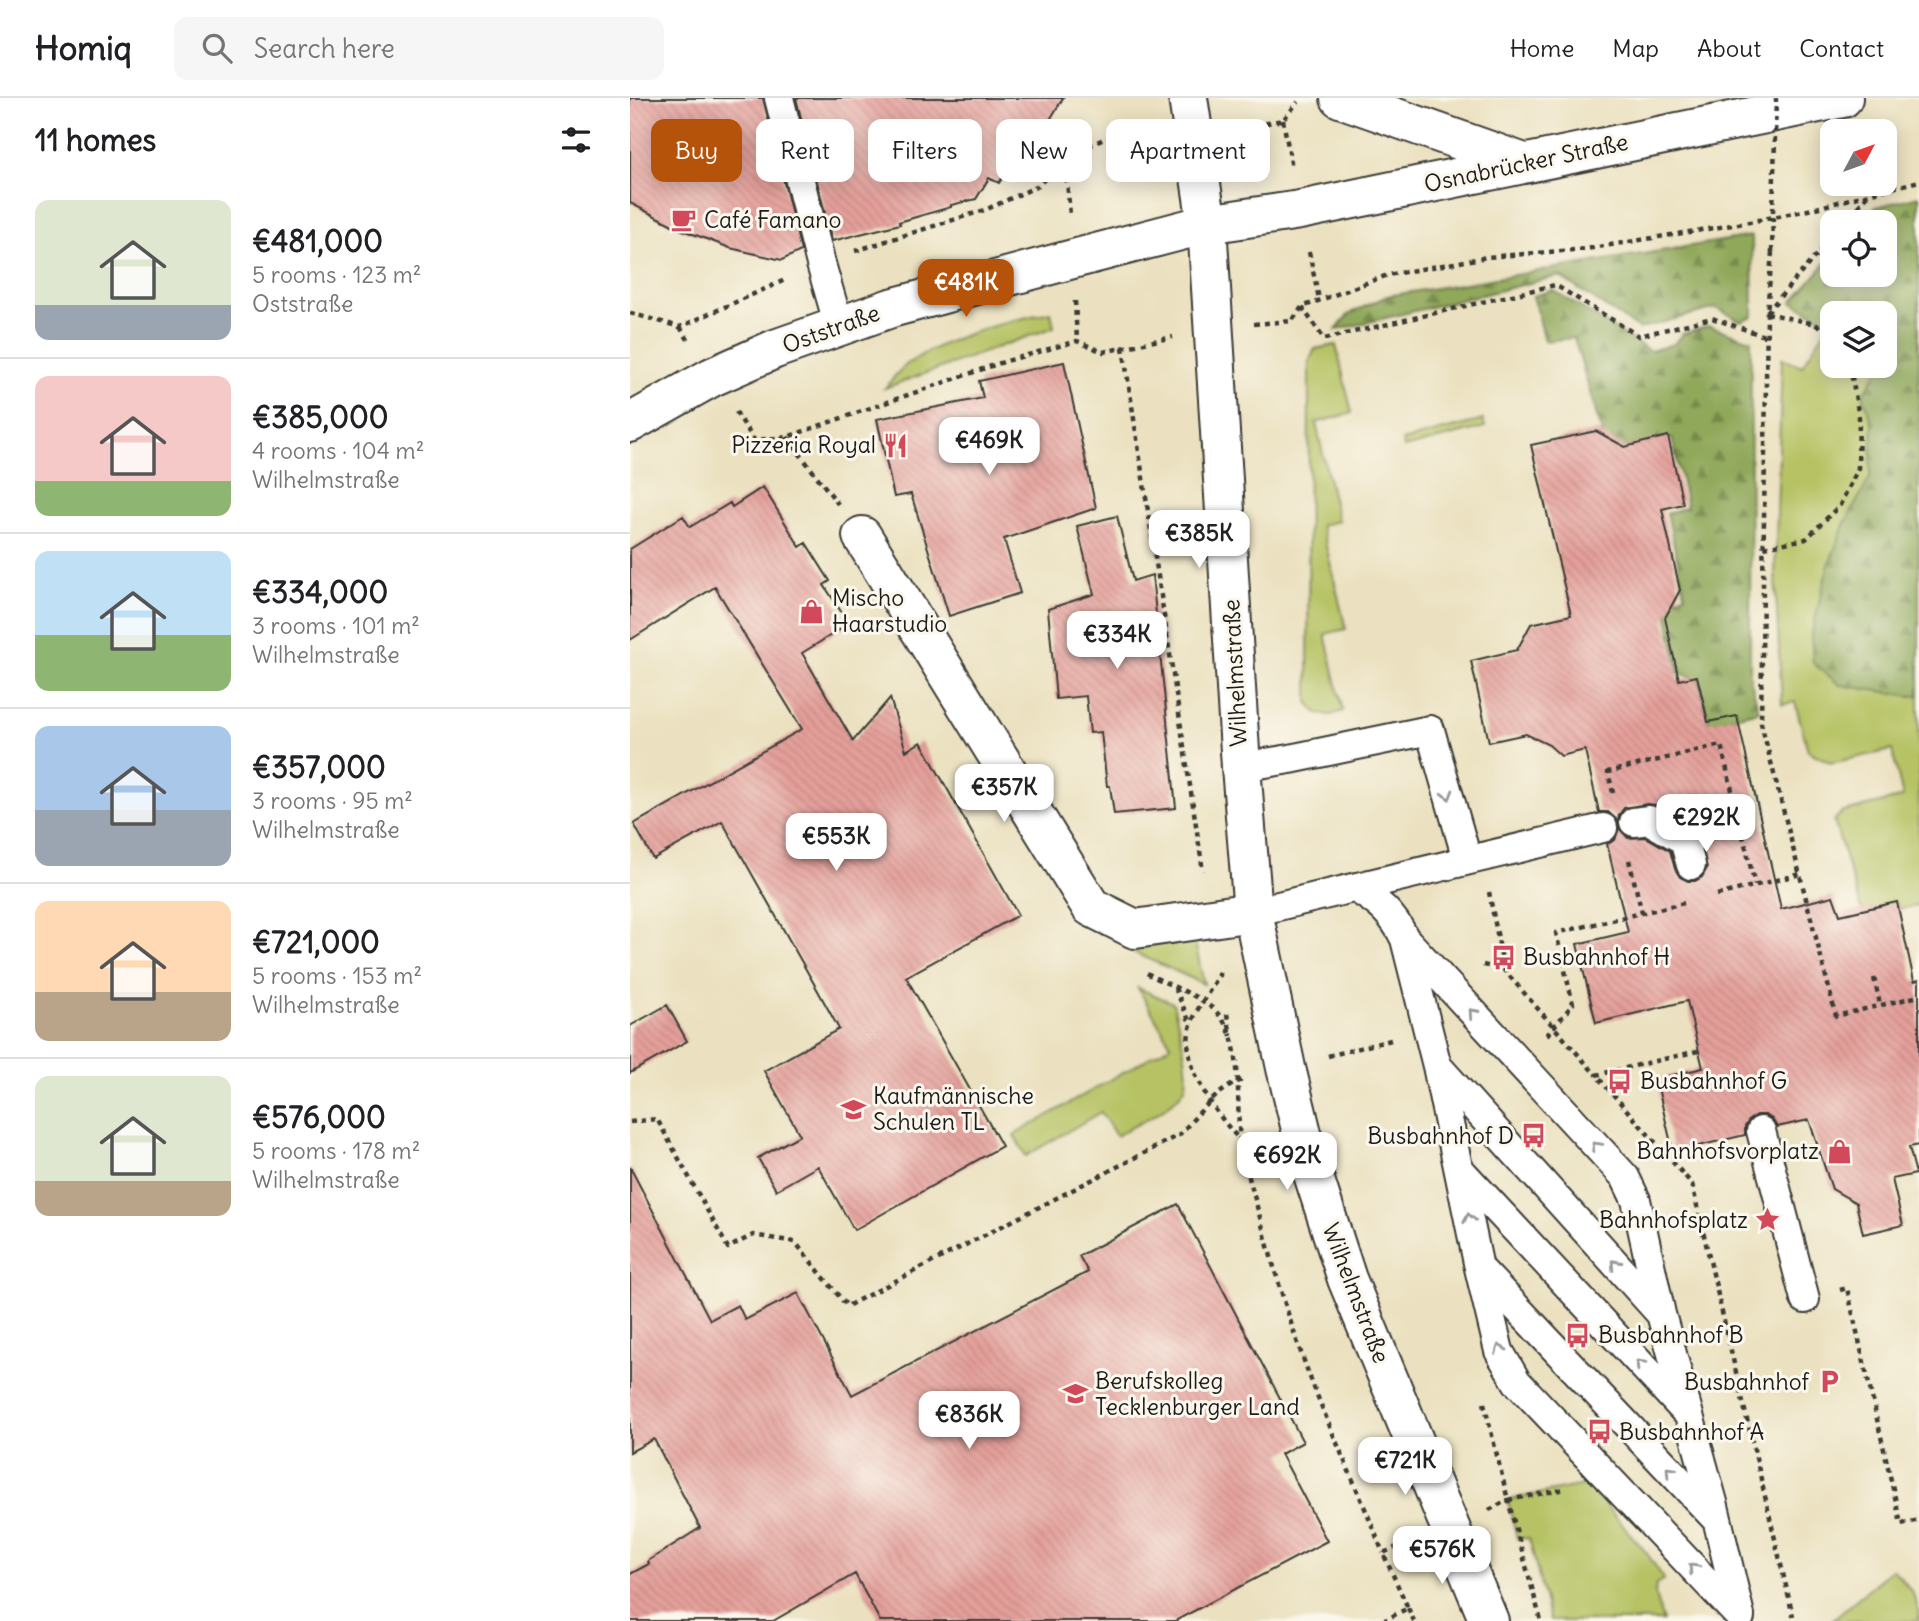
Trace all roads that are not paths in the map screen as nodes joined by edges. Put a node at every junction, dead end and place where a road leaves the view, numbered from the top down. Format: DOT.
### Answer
graph roads {
  1 [pos="779,98"];
  2 [pos="1188,98"];
  3 [pos="1340,98"];
  4 [pos="1843,98"];
  5 [pos="1524,163"];
  6 [pos="1208,224"];
  7 [pos="839,326"];
  8 [pos="630,424"];
  9 [pos="862,536"];
  10 [pos="1241,767"];
  11 [pos="1634,822"];
  12 [pos="1603,828"];
  13 [pos="1466,859"];
  14 [pos="1691,865"];
  15 [pos="1355,888"];
  16 [pos="1254,912"];
  17 [pos="1405,939"];
  18 [pos="1437,1066"];
  19 [pos="1761,1131"];
  20 [pos="1459,1169"];
  21 [pos="1479,1268"];
  22 [pos="1805,1299"];
  23 [pos="1661,1314"];
  24 [pos="1687,1413"];
  25 [pos="1717,1520"];
  26 [pos="1741,1619"];
  27 [pos="1489,1621"];
  1 -- 7 [label="lane"];
  2 -- 6 [label="street, Wilhelmstraße"];
  3 -- 5 [label="street"];
  4 -- 5 [label="street, Osnabrücker Straße"];
  5 -- 6 [label="street, Osnabrücker Straße"];
  6 -- 7 [label="street, Oststraße"];
  6 -- 10 [label="street, Wilhelmstraße"];
  7 -- 8 [label="street, Oststraße"];
  9 -- 16 [label="street"];
  10 -- 13 [label="lane, one-way"];
  10 -- 16 [label="street, Wilhelmstraße"];
  11 -- 14 [label="lane"];
  12 -- 13 [label="lane"];
  13 -- 15 [label="lane"];
  15 -- 16 [label="lane"];
  15 -- 17 [label="lane"];
  16 -- 27 [label="street, Wilhelmstraße"];
  17 -- 18 [label="lane"];
  23 -- 17 [label="lane, one-way"];
  18 -- 20 [label="lane"];
  23 -- 18 [label="lane, one-way"];
  19 -- 22 [label="lane"];
  21 -- 20 [label="lane, one-way"];
  24 -- 20 [label="lane, one-way"];
  25 -- 21 [label="lane, one-way"];
  26 -- 21 [label="lane, one-way"];
  23 -- 24 [label="lane"];
  24 -- 25 [label="lane"];
  25 -- 26 [label="lane"];
}
